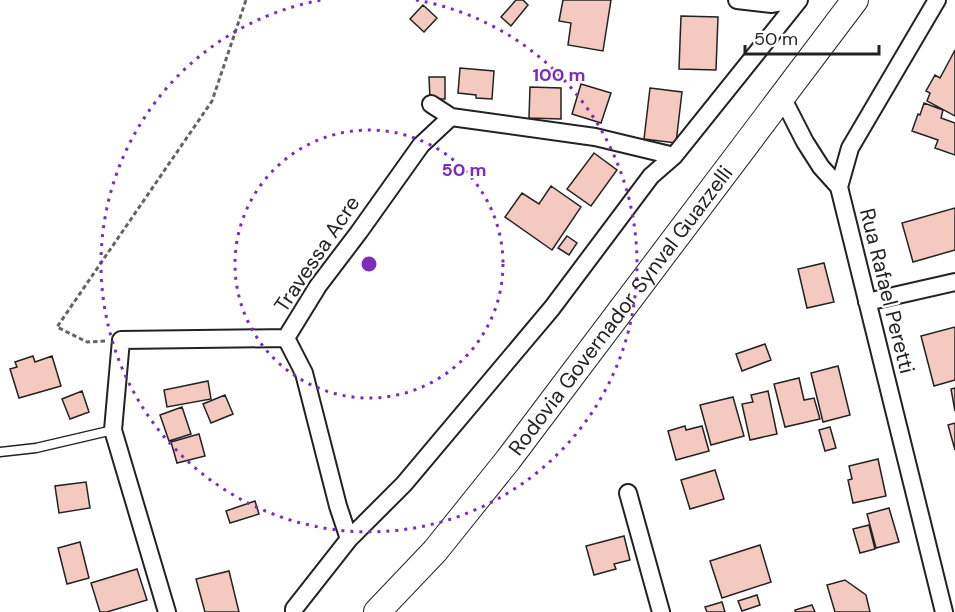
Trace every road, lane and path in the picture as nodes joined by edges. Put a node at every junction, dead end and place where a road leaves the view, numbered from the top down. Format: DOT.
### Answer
graph roads {
  1 [pos="246,0"];
  2 [pos="737,0"];
  3 [pos="794,0"];
  4 [pos="799,0"];
  5 [pos="855,0"];
  6 [pos="937,0"];
  7 [pos="782,98"];
  8 [pos="431,104"];
  9 [pos="452,117"];
  10 [pos="674,156"];
  11 [pos="839,187"];
  12 [pos="955,282"];
  13 [pos="867,302"];
  14 [pos="286,338"];
  15 [pos="121,340"];
  16 [pos="113,430"];
  17 [pos="0,452"];
  18 [pos="628,493"];
  19 [pos="350,539"];
  20 [pos="167,612"];
  21 [pos="294,612"];
  22 [pos="377,612"];
  23 [pos="661,612"];
  24 [pos="944,612"];
  1 -- 15 [label="path"];
  2 -- 3 [label="street"];
  4 -- 10 [label="street"];
  5 -- 7 [label="main road, Rodovia Governador Synval Guazzelli"];
  6 -- 11 [label="street, Rua Rafael Peretti"];
  7 -- 11 [label="street"];
  7 -- 22 [label="main road, Rodovia Governador Synval Guazzelli"];
  8 -- 9 [label="street"];
  9 -- 10 [label="street"];
  9 -- 14 [label="street, Travessa Acre"];
  10 -- 19 [label="street"];
  11 -- 13 [label="street, Rua Rafael Peretti"];
  12 -- 13 [label="street"];
  13 -- 24 [label="street, Rua Rafael Peretti"];
  14 -- 15 [label="street"];
  14 -- 19 [label="street, Travessa Acre"];
  15 -- 16 [label="street"];
  16 -- 17 [label="lane"];
  16 -- 20 [label="street"];
  18 -- 23 [label="street"];
  19 -- 21 [label="street"];
}
